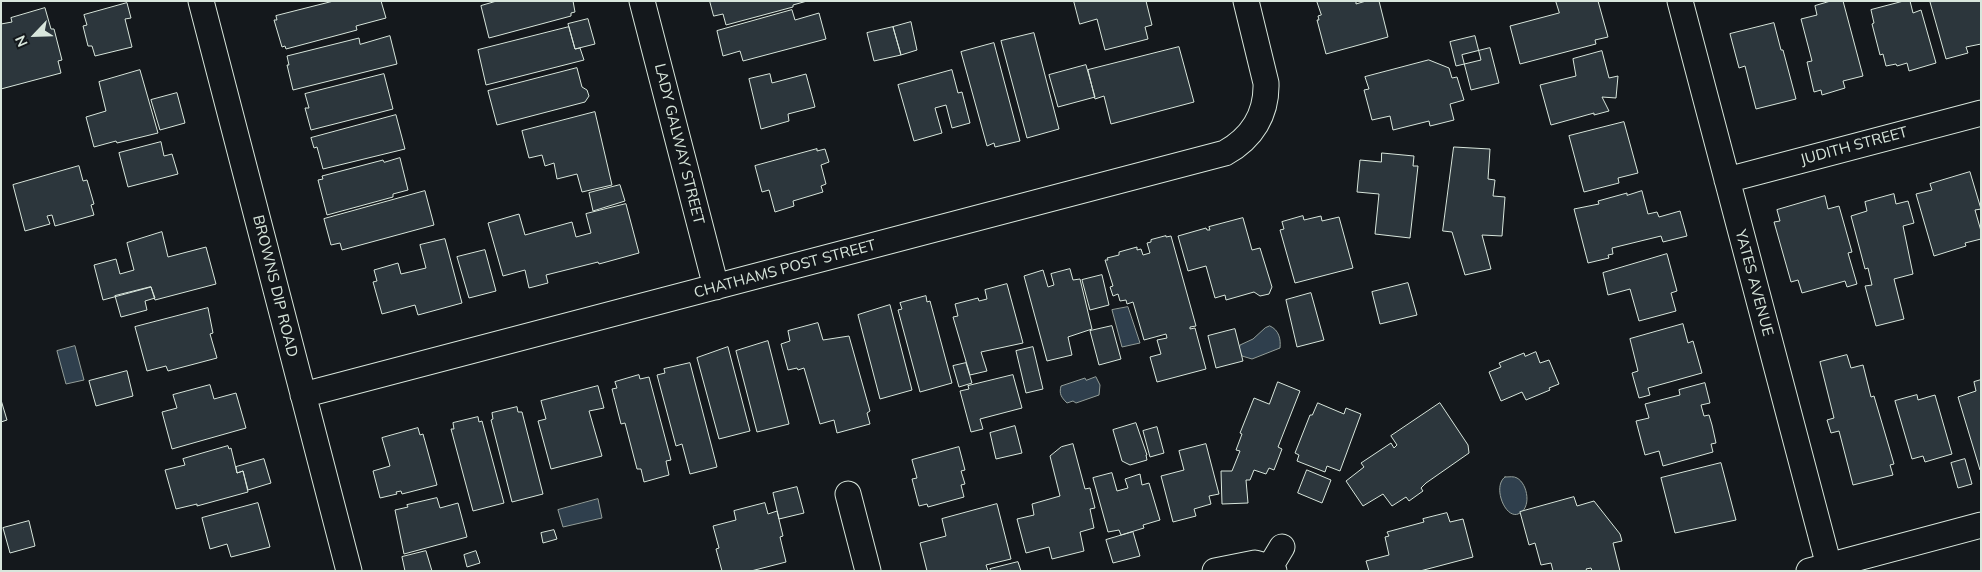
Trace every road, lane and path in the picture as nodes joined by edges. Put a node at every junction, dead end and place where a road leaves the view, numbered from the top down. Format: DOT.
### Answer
graph roads {
  1 [pos="201,1"];
  2 [pos="642,1"];
  3 [pos="1246,1"];
  4 [pos="1680,1"];
  5 [pos="1981,112"];
  6 [pos="1727,180"];
  7 [pos="716,287"];
  8 [pos="303,395"];
  9 [pos="848,494"];
  10 [pos="1981,525"];
  11 [pos="1276,562"];
  12 [pos="1819,568"];
  13 [pos="349,571"];
  14 [pos="868,571"];
  15 [pos="1215,571"];
  1 -- 8 [label="street, BROWNS DIP ROAD"];
  2 -- 7 [label="street, LADY GALWAY STREET"];
  3 -- 7 [label="street, CHATHAMS POST STREET"];
  4 -- 6 [label="street, YATES AVENUE"];
  5 -- 6 [label="street, JUDITH STREET"];
  6 -- 12 [label="street, YATES AVENUE"];
  7 -- 8 [label="street, CHATHAMS POST STREET"];
  8 -- 13 [label="street, BROWNS DIP ROAD"];
  9 -- 14 [label="street"];
  10 -- 12 [label="street"];
  11 -- 15 [label="street"];
}
